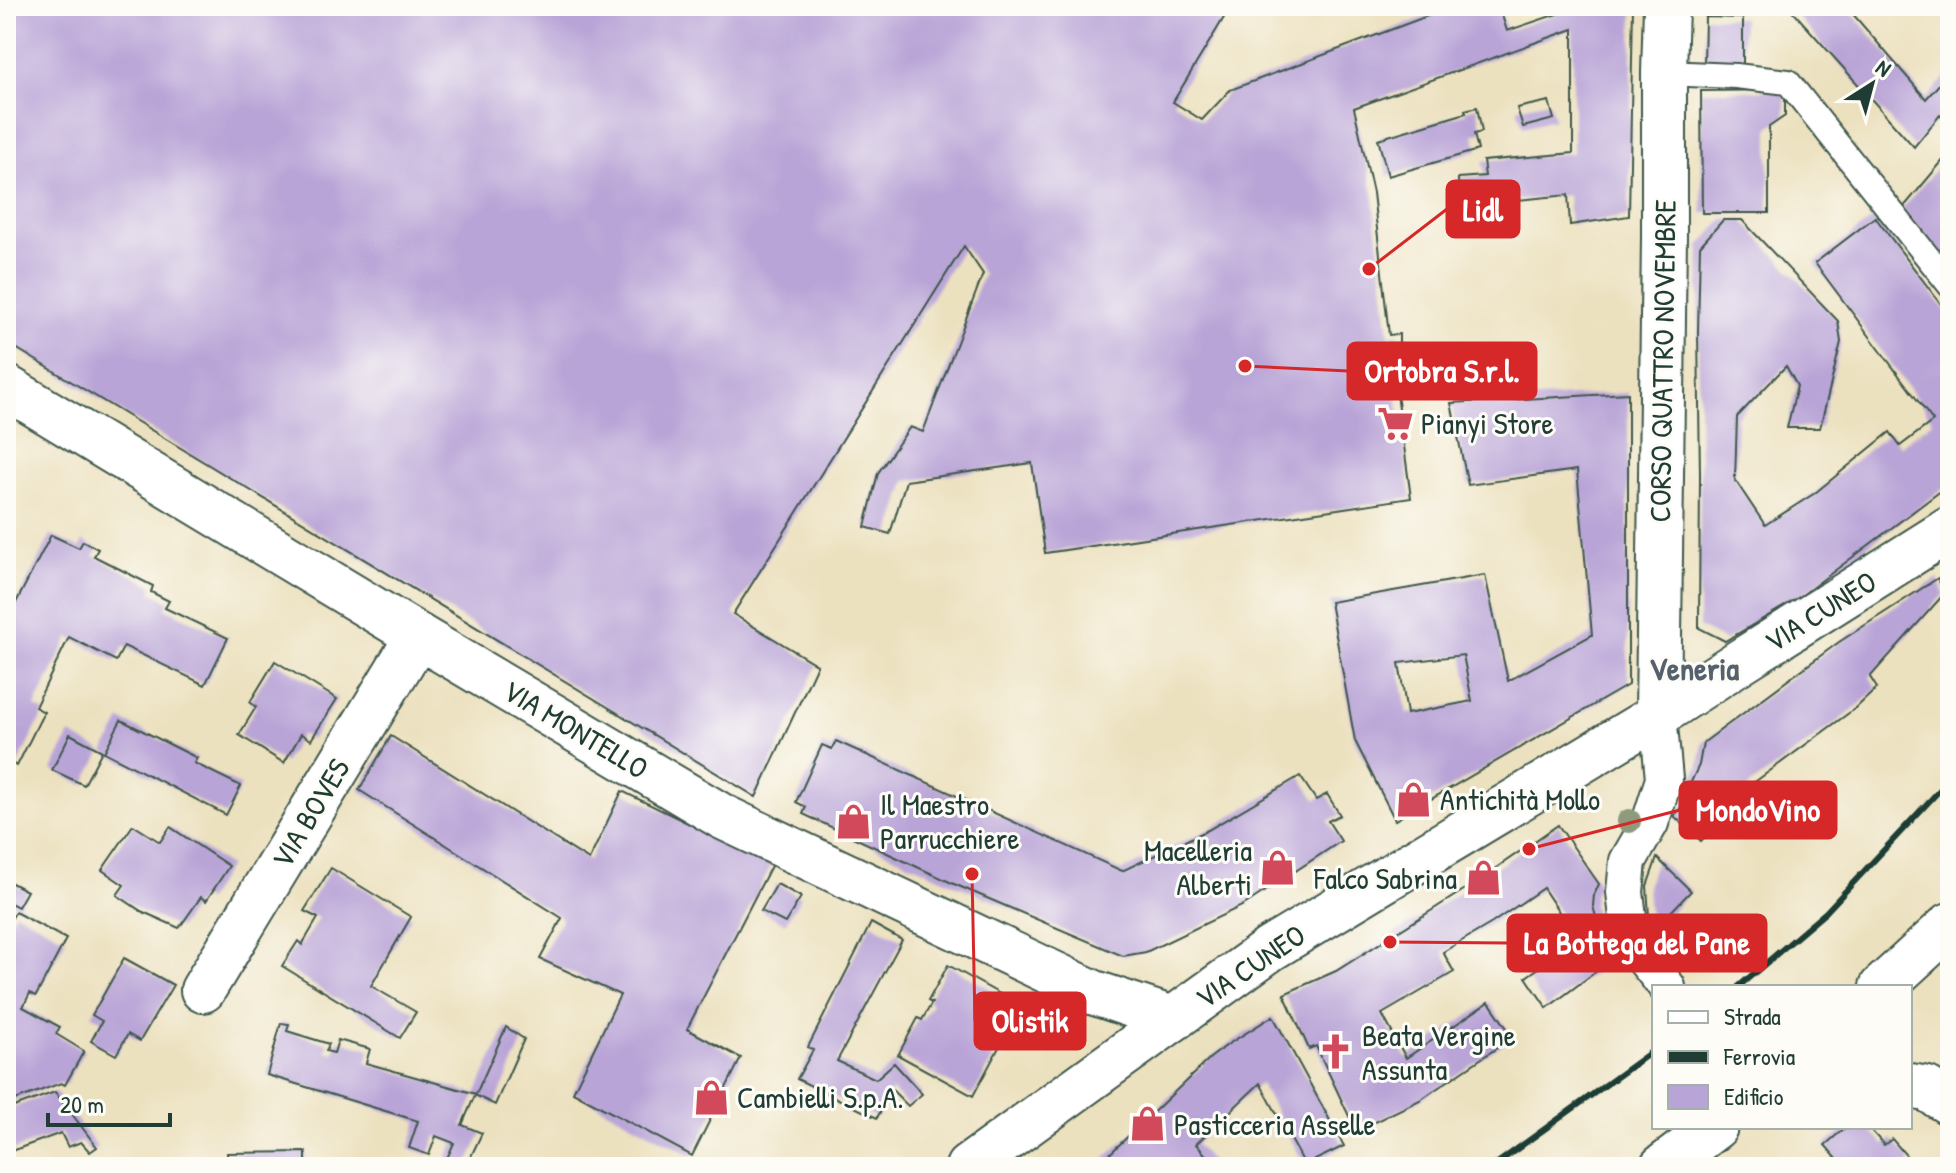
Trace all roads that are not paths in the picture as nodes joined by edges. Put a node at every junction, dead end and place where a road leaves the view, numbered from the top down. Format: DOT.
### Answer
graph roads {
  1 [pos="1666,6"];
  2 [pos="1664,73"];
  3 [pos="1950,285"];
  4 [pos="6,387"];
  5 [pos="1950,529"];
  6 [pos="418,636"];
  7 [pos="1658,715"];
  8 [pos="1950,925"];
  9 [pos="1656,974"];
  10 [pos="1884,985"];
  11 [pos="203,990"];
  12 [pos="1173,1019"];
  13 [pos="1912,1086"];
  14 [pos="1950,1103"];
  15 [pos="1712,1129"];
  16 [pos="968,1167"];
  17 [pos="1662,1167"];
  1 -- 2 [label="street, CORSO QUATTRO NOVEMBRE"];
  2 -- 3 [label="lane"];
  2 -- 7 [label="street, CORSO QUATTRO NOVEMBRE"];
  4 -- 6 [label="street, VIA MONTELLO"];
  5 -- 7 [label="street, VIA CUNEO"];
  6 -- 11 [label="street, VIA BOVES"];
  6 -- 12 [label="street, VIA MONTELLO"];
  7 -- 9 [label="street"];
  7 -- 12 [label="street, VIA CUNEO"];
  8 -- 10 [label="street"];
  12 -- 16 [label="street, VIA CUNEO"];
  13 -- 14 [label="street"];
  15 -- 17 [label="street"];
}
